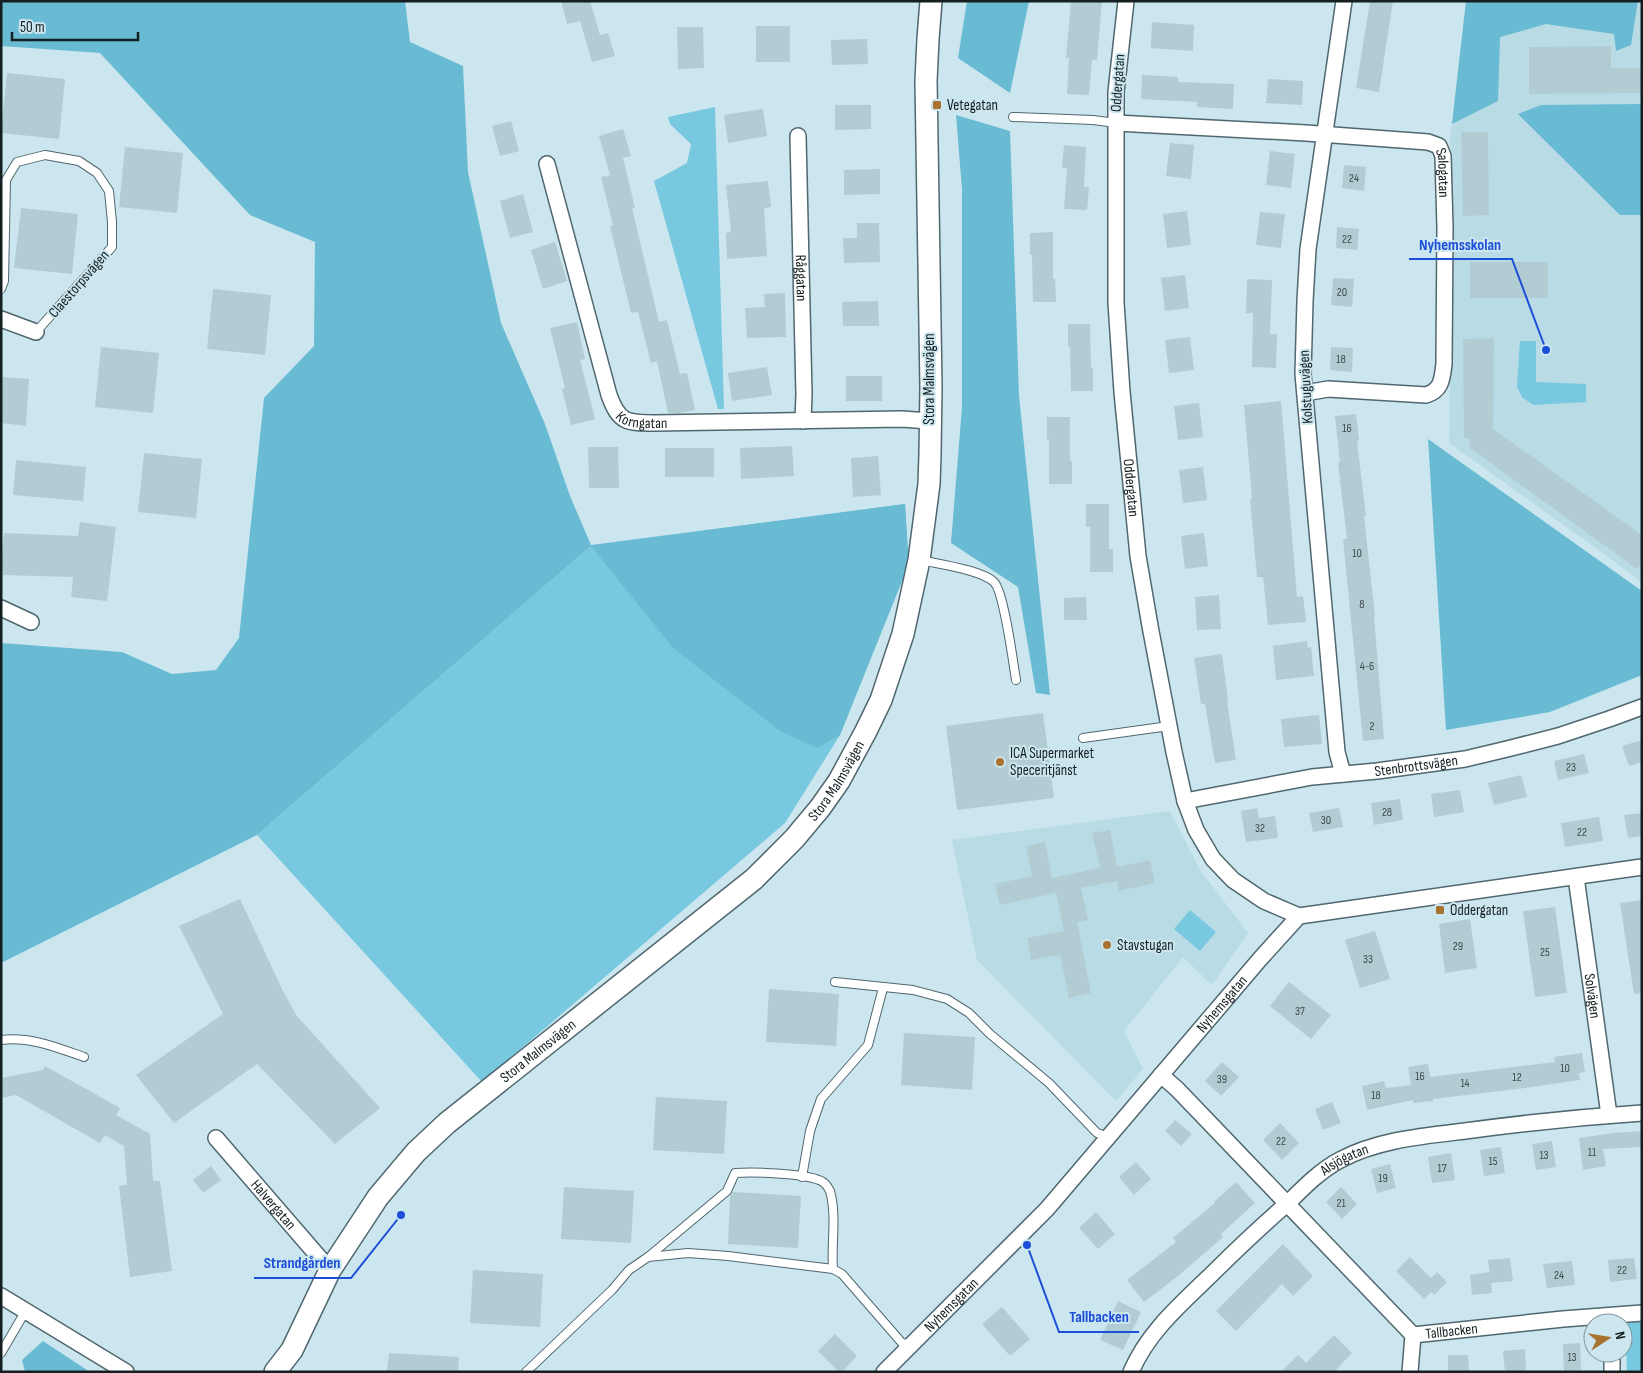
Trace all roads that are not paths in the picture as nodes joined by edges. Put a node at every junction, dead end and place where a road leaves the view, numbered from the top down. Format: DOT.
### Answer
graph roads {
  1 [pos="931,1"];
  2 [pos="1126,1"];
  3 [pos="1344,1"];
  4 [pos="1013,117"];
  5 [pos="1116,123"];
  6 [pos="798,136"];
  7 [pos="1324,136"];
  8 [pos="547,164"];
  9 [pos="1,290"];
  10 [pos="1,319"];
  11 [pos="36,332"];
  12 [pos="1305,393"];
  13 [pos="803,421"];
  14 [pos="929,421"];
  15 [pos="919,560"];
  16 [pos="1,608"];
  17 [pos="31,622"];
  18 [pos="1016,680"];
  19 [pos="1642,707"];
  20 [pos="1169,726"];
  21 [pos="1083,738"];
  22 [pos="1343,774"];
  23 [pos="1185,801"];
  24 [pos="1642,867"];
  25 [pos="1576,877"];
  26 [pos="1299,916"];
  27 [pos="835,982"];
  28 [pos="883,988"];
  29 [pos="1,1040"];
  30 [pos="84,1057"];
  31 [pos="1161,1075"];
  32 [pos="1642,1112"];
  33 [pos="1609,1115"];
  34 [pos="1108,1137"];
  35 [pos="216,1138"];
  36 [pos="802,1177"];
  37 [pos="1287,1203"];
  38 [pos="648,1257"];
  39 [pos="833,1269"];
  40 [pos="330,1270"];
  41 [pos="1,1296"];
  42 [pos="25,1312"];
  43 [pos="1583,1319"];
  44 [pos="1413,1335"];
  45 [pos="910,1345"];
  46 [pos="292,1350"];
  47 [pos="1,1353"];
  48 [pos="126,1372"];
  49 [pos="275,1372"];
  50 [pos="286,1372"];
  51 [pos="526,1372"];
  52 [pos="884,1372"];
  53 [pos="1131,1372"];
  54 [pos="1410,1372"];
  1 -- 14 [label="street, Stora Malmsvägen"];
  2 -- 5 [label="street, Oddergatan"];
  3 -- 7 [label="street, Kolstuguvägen"];
  4 -- 5 [label="lane"];
  5 -- 7 [label="street, Salogatan"];
  5 -- 20 [label="street, Oddergatan"];
  6 -- 13 [label="street, Råggatan"];
  7 -- 12 [label="street, Kolstuguvägen"];
  7 -- 12 [label="street, Salogatan"];
  8 -- 13 [label="street, Korngatan"];
  9 -- 11 [label="lane, Claestorpsvägen"];
  10 -- 11 [label="street, Claestorpsvägen"];
  12 -- 22 [label="street, Kolstuguvägen"];
  13 -- 14 [label="street, Korngatan"];
  14 -- 15 [label="street, Stora Malmsvägen"];
  15 -- 18 [label="lane"];
  15 -- 40 [label="street, Stora Malmsvägen"];
  16 -- 17 [label="street"];
  19 -- 22 [label="street, Stenbrottsvägen"];
  20 -- 21 [label="lane"];
  20 -- 23 [label="street, Oddergatan"];
  22 -- 23 [label="street, Stenbrottsvägen"];
  23 -- 26 [label="street, Oddergatan"];
  24 -- 25 [label="street"];
  25 -- 26 [label="street"];
  25 -- 33 [label="street, Solvägen"];
  26 -- 31 [label="street, Nyhemsgatan"];
  27 -- 28 [label="lane"];
  28 -- 34 [label="lane"];
  28 -- 36 [label="lane"];
  29 -- 30 [label="lane"];
  31 -- 34 [label="street, Nyhemsgatan"];
  31 -- 37 [label="street, Tallbacken"];
  32 -- 33 [label="street, Alsjögatan"];
  33 -- 37 [label="street, Alsjögatan"];
  34 -- 45 [label="street, Nyhemsgatan"];
  35 -- 40 [label="street, Halvergatan"];
  36 -- 38 [label="lane"];
  36 -- 39 [label="lane"];
  37 -- 44 [label="street, Tallbacken"];
  37 -- 53 [label="street, Alsjögatan"];
  38 -- 39 [label="lane"];
  38 -- 51 [label="lane"];
  39 -- 45 [label="lane"];
  40 -- 46 [label="street, Stora Malmsvägen"];
  41 -- 42 [label="street"];
  42 -- 47 [label="lane"];
  42 -- 48 [label="street"];
  43 -- 44 [label="street, Tallbacken"];
  44 -- 54 [label="street"];
  45 -- 52 [label="street, Nyhemsgatan"];
  46 -- 49 [label="street, Stora Malmsvägen"];
  46 -- 50 [label="street, Stora Malmsvägen"];
}
